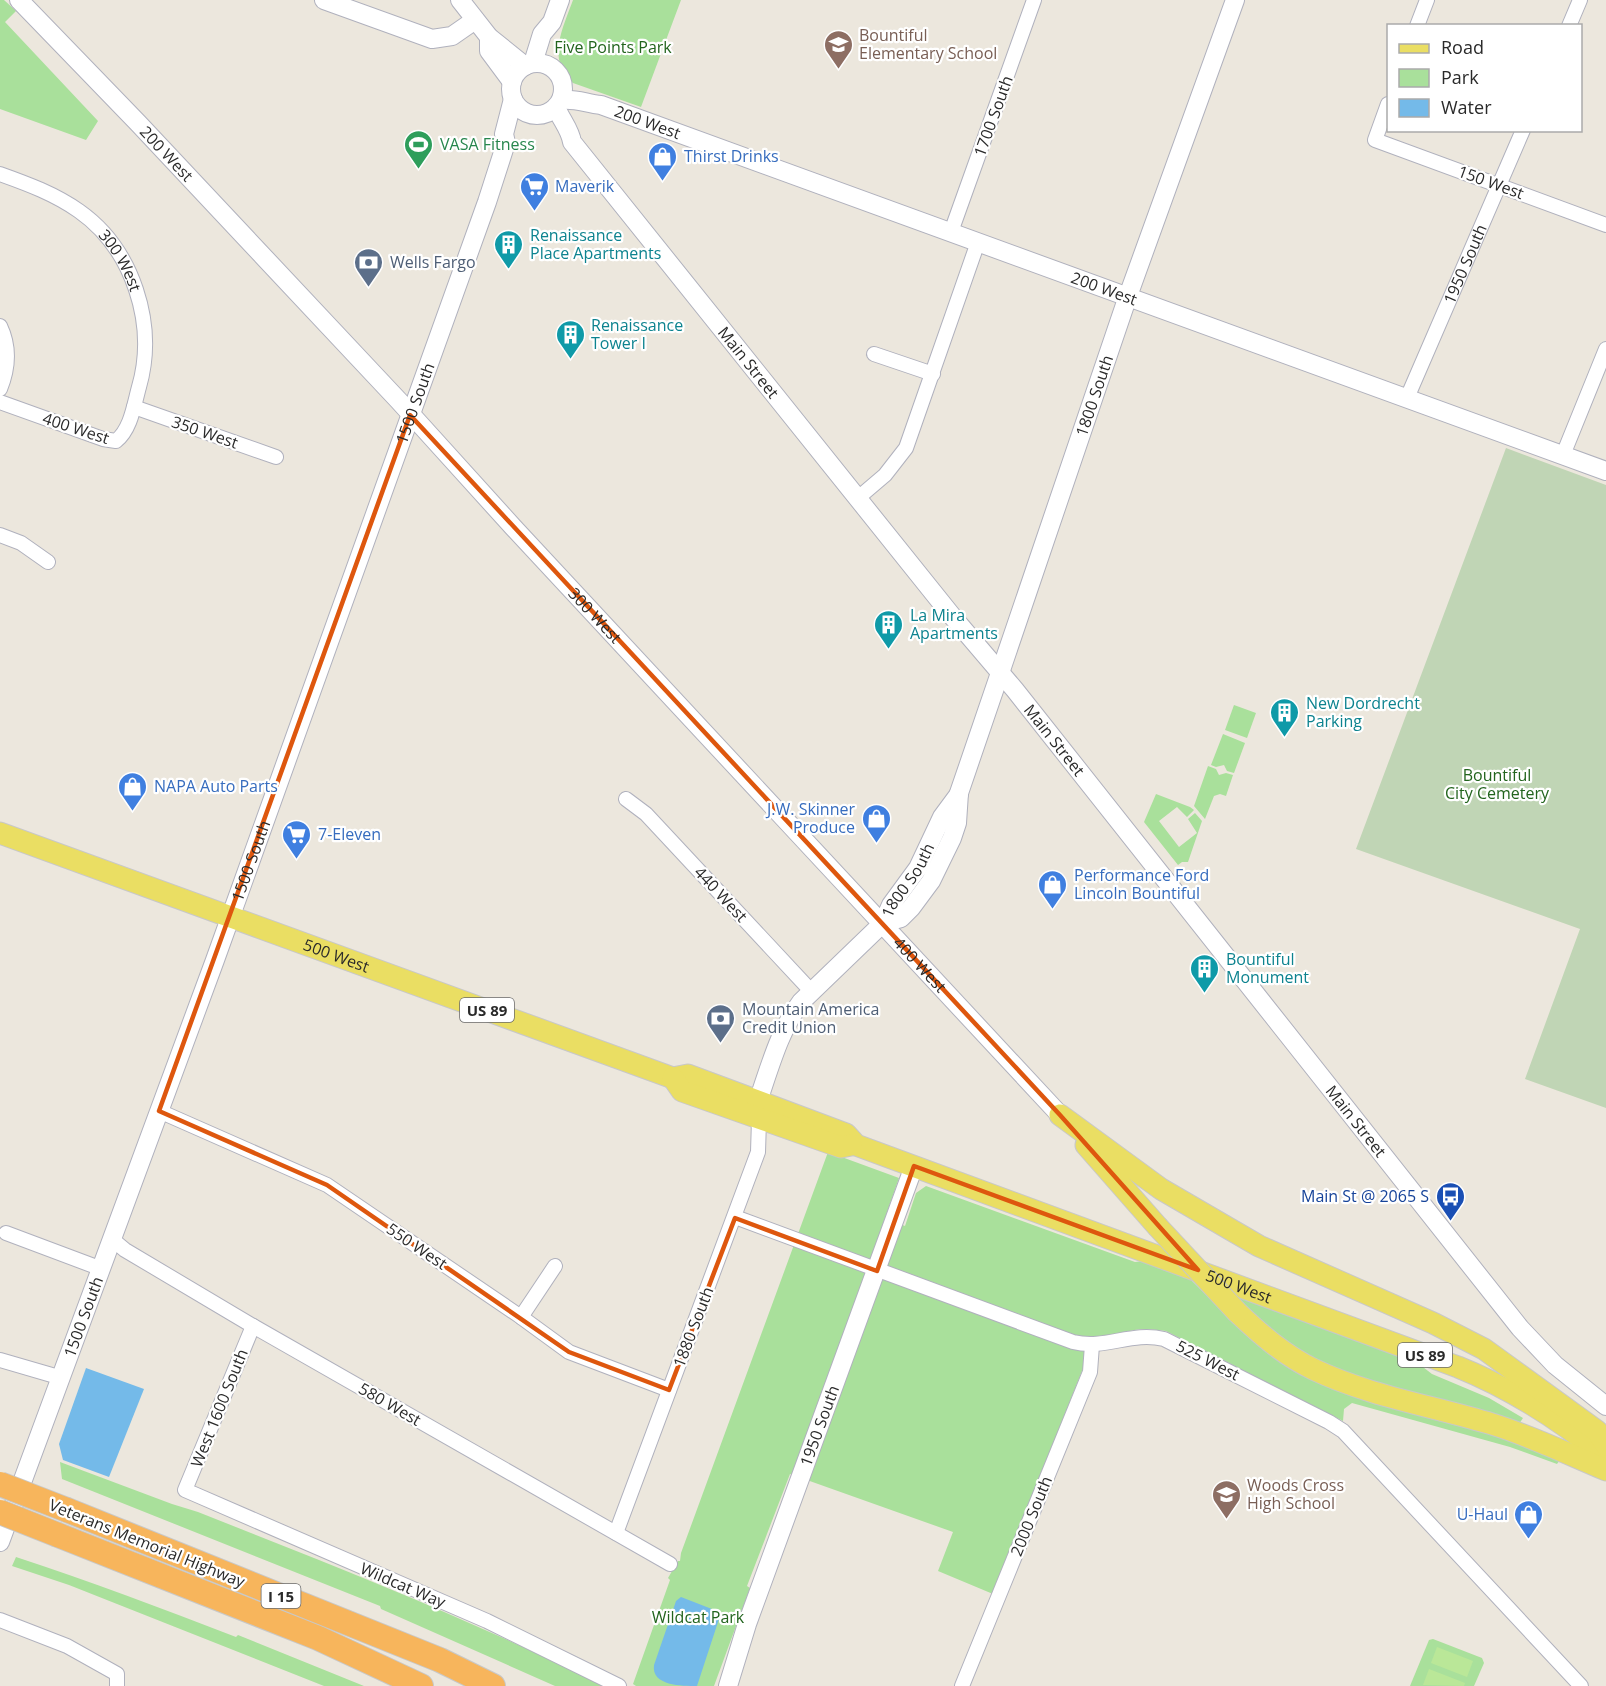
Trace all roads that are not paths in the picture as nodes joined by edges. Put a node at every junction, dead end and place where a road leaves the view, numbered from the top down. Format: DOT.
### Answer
graph roads {
  1 [pos="19,0"];
  2 [pos="324,0"];
  3 [pos="460,0"];
  4 [pos="560,0"];
  5 [pos="1034,0"];
  6 [pos="1235,0"];
  7 [pos="1427,0"];
  8 [pos="1580,0"];
  9 [pos="475,20"];
  10 [pos="552,22"];
  11 [pos="1418,24"];
  12 [pos="1570,24"];
  13 [pos="489,37"];
  14 [pos="529,65"];
  15 [pos="513,90"];
  16 [pos="559,90"];
  17 [pos="1387,109"];
  18 [pos="536,115"];
  19 [pos="1522,132"];
  20 [pos="572,142"];
  21 [pos="506,143"];
  22 [pos="0,174"];
  23 [pos="1499,186"];
  24 [pos="1606,225"];
  25 [pos="951,232"];
  26 [pos="978,242"];
  27 [pos="1128,296"];
  28 [pos="0,326"];
  29 [pos="1606,350"];
  30 [pos="874,354"];
  31 [pos="933,374"];
  32 [pos="0,389"];
  33 [pos="1407,398"];
  34 [pos="0,402"];
  35 [pos="134,407"];
  36 [pos="410,415"];
  37 [pos="1563,455"];
  38 [pos="276,457"];
  39 [pos="1606,471"];
  40 [pos="858,498"];
  41 [pos="0,535"];
  42 [pos="48,562"];
  43 [pos="1000,673"];
  44 [pos="626,799"];
  45 [pos="781,814"];
  46 [pos="0,833"];
  47 [pos="230,917"];
  48 [pos="883,923"];
  49 [pos="812,992"];
  50 [pos="758,1110"];
  51 [pos="159,1111"];
  52 [pos="1060,1115"];
  53 [pos="914,1167"];
  54 [pos="735,1217"];
  55 [pos="6,1233"];
  56 [pos="113,1240"];
  57 [pos="555,1266"];
  58 [pos="102,1269"];
  59 [pos="877,1270"];
  60 [pos="521,1317"];
  61 [pos="253,1326"];
  62 [pos="1092,1345"];
  63 [pos="0,1360"];
  64 [pos="62,1378"];
  65 [pos="669,1390"];
  66 [pos="1606,1406"];
  67 [pos="1606,1444"];
  68 [pos="1606,1457"];
  69 [pos="1606,1470"];
  70 [pos="0,1484"];
  71 [pos="185,1490"];
  72 [pos="0,1512"];
  73 [pos="616,1533"];
  74 [pos="0,1542"];
  75 [pos="670,1564"];
  76 [pos="0,1620"];
  77 [pos="117,1686"];
  78 [pos="421,1686"];
  79 [pos="493,1686"];
  80 [pos="619,1686"];
  81 [pos="728,1686"];
  82 [pos="962,1686"];
  83 [pos="1581,1686"];
  1 -- 36 [label="street, 200 West"];
  2 -- 9 [label="street"];
  3 -- 9 [label="street"];
  4 -- 10 [label="street"];
  5 -- 25 [label="street, 1700 South"];
  6 -- 27 [label="street, 1800 South"];
  7 -- 11 [label="street"];
  8 -- 12 [label="street"];
  9 -- 13 [label="street"];
  10 -- 14 [label="street"];
  10 -- 16 [label="street"];
  13 -- 14 [label="street"];
  13 -- 15 [label="street"];
  14 -- 15 [label="street"];
  14 -- 16 [label="street"];
  15 -- 18 [label="street"];
  15 -- 21 [label="street, 1500 South"];
  16 -- 18 [label="street"];
  16 -- 20 [label="street, Main Street"];
  16 -- 25 [label="street, 200 West"];
  17 -- 23 [label="street, 150 West"];
  18 -- 20 [label="street, Main Street"];
  18 -- 21 [label="street, 1500 South"];
  19 -- 23 [label="street, 1950 South"];
  20 -- 40 [label="street, Main Street"];
  21 -- 36 [label="street, 1500 South"];
  22 -- 35 [label="street, 300 West"];
  23 -- 24 [label="street, 150 West"];
  23 -- 33 [label="street, 1950 South"];
  25 -- 26 [label="street, 200 West"];
  26 -- 27 [label="street, 200 West"];
  26 -- 31 [label="street"];
  27 -- 33 [label="street, 200 West"];
  27 -- 43 [label="street, 1800 South"];
  28 -- 32 [label="street"];
  29 -- 37 [label="street"];
  30 -- 31 [label="street"];
  31 -- 40 [label="street"];
  33 -- 37 [label="street, 200 West"];
  34 -- 35 [label="street, 400 West"];
  35 -- 38 [label="street, 350 West"];
  36 -- 45 [label="street, 300 West"];
  36 -- 47 [label="street, 1500 South"];
  37 -- 39 [label="street, 200 West"];
  40 -- 43 [label="street, Main Street"];
  41 -- 42 [label="street"];
  43 -- 48 [label="street, 1800 South"];
  43 -- 66 [label="street, Main Street"];
  44 -- 49 [label="street, 440 West"];
  45 -- 48 [label="street, 400 West"];
  46 -- 47 [label="main road, 500 West / US 89"];
  47 -- 50 [label="main road, 500 West / US 89"];
  47 -- 51 [label="street, 1500 South"];
  48 -- 49 [label="street, 1800 South"];
  48 -- 52 [label="street, 400 West"];
  49 -- 50 [label="street, 1800 South"];
  50 -- 53 [label="main road, 500 West / US 89"];
  50 -- 54 [label="street, 1880 South"];
  51 -- 56 [label="street, 1500 South"];
  51 -- 60 [label="street, 550 West"];
  52 -- 67 [label="main road"];
  52 -- 69 [label="main road, bridge"];
  53 -- 59 [label="street, 1950 South"];
  53 -- 68 [label="main road, 500 West / US 89"];
  54 -- 59 [label="street, 525 West"];
  54 -- 65 [label="street, 1880 South"];
  55 -- 58 [label="street"];
  56 -- 58 [label="street, 1500 South"];
  56 -- 61 [label="street, 580 West"];
  57 -- 60 [label="street"];
  58 -- 64 [label="street, 1500 South"];
  59 -- 62 [label="street, 525 West"];
  59 -- 81 [label="street, 1950 South"];
  60 -- 65 [label="street, 550 West"];
  61 -- 71 [label="street, West 1600 South"];
  61 -- 73 [label="street, 580 West"];
  62 -- 82 [label="street, 2000 South"];
  62 -- 83 [label="street, 525 West"];
  63 -- 64 [label="street"];
  64 -- 74 [label="street, 1500 South"];
  65 -- 73 [label="street, 1880 South"];
  70 -- 79 [label="highway, Veterans Memorial Highway / I 15, bridge"];
  71 -- 80 [label="street, Wildcat Way"];
  72 -- 78 [label="highway, Veterans Memorial Highway / I 15, bridge"];
  73 -- 75 [label="street, 580 West"];
  76 -- 77 [label="street"];
}
